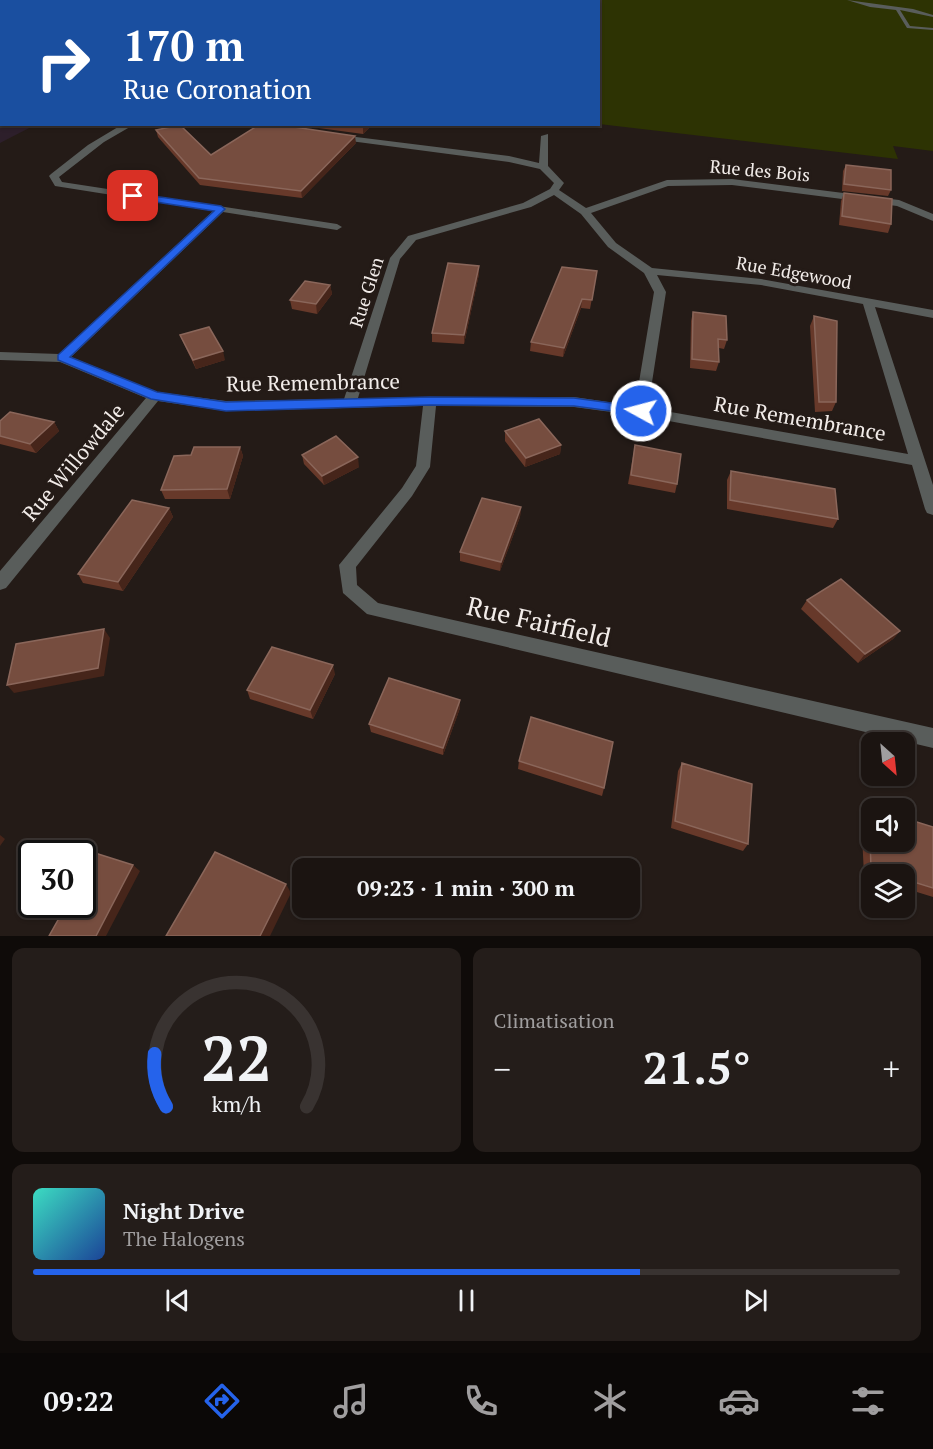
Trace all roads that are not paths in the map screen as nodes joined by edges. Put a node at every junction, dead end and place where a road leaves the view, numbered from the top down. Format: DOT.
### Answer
graph roads {
  1 [pos="849,0"];
  2 [pos="897,10"];
  3 [pos="933,16"];
  4 [pos="933,29"];
  5 [pos="126,126"];
  6 [pos="260,126"];
  7 [pos="291,130"];
  8 [pos="325,135"];
  9 [pos="545,136"];
  10 [pos="543,167"];
  11 [pos="554,191"];
  12 [pos="221,209"];
  13 [pos="585,212"];
  14 [pos="933,218"];
  15 [pos="337,226"];
  16 [pos="649,271"];
  17 [pos="868,303"];
  18 [pos="933,314"];
  19 [pos="0,356"];
  20 [pos="62,358"];
  21 [pos="155,396"];
  22 [pos="430,401"];
  23 [pos="350,402"];
  24 [pos="641,411"];
  25 [pos="917,461"];
  26 [pos="933,508"];
  27 [pos="0,583"];
  28 [pos="933,738"];
  1 -- 2 [label="lane"];
  2 -- 3 [label="lane"];
  2 -- 4 [label="lane"];
  5 -- 12 [label="street"];
  6 -- 7 [label="street"];
  8 -- 10 [label="street"];
  9 -- 10 [label="street"];
  10 -- 11 [label="street"];
  11 -- 13 [label="street"];
  11 -- 23 [label="street, Rue Glen"];
  12 -- 15 [label="street"];
  12 -- 20 [label="street"];
  13 -- 14 [label="street, Rue des Bois"];
  13 -- 16 [label="street"];
  16 -- 17 [label="street, Rue Edgewood"];
  16 -- 24 [label="street"];
  17 -- 18 [label="street, Rue Edgewood"];
  17 -- 25 [label="street"];
  19 -- 20 [label="street, Rue Remembrance"];
  20 -- 21 [label="street, Rue Remembrance"];
  21 -- 23 [label="street, Rue Remembrance"];
  21 -- 27 [label="street, Rue Willowdale"];
  22 -- 23 [label="street, Rue Remembrance"];
  22 -- 24 [label="street, Rue Remembrance"];
  22 -- 28 [label="street, Rue Fairfield"];
  24 -- 25 [label="street, Rue Remembrance"];
  25 -- 26 [label="street"];
}
